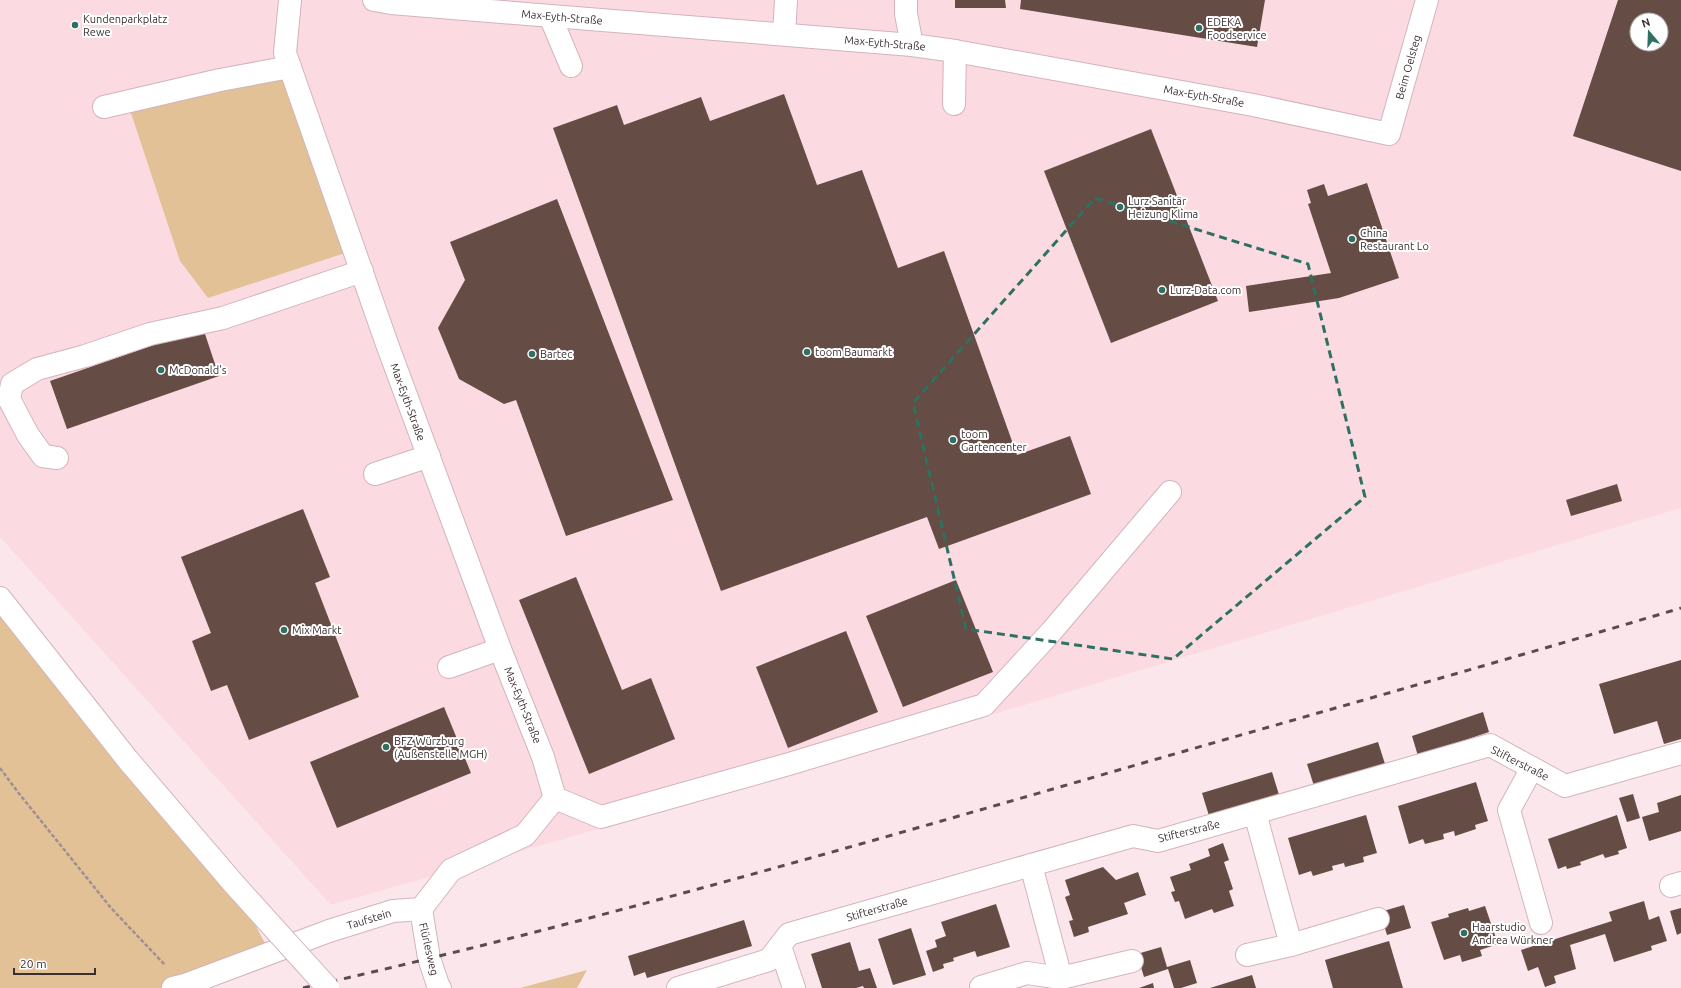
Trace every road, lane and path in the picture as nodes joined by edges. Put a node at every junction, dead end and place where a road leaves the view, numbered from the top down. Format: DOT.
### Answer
graph roads {
  1 [pos="290,0"];
  2 [pos="374,0"];
  3 [pos="786,0"];
  4 [pos="906,0"];
  5 [pos="1427,0"];
  6 [pos="550,16"];
  7 [pos="784,34"];
  8 [pos="912,45"];
  9 [pos="955,51"];
  10 [pos="571,66"];
  11 [pos="290,67"];
  12 [pos="954,104"];
  13 [pos="104,107"];
  14 [pos="1389,134"];
  15 [pos="362,271"];
  16 [pos="428,456"];
  17 [pos="57,458"];
  18 [pos="374,474"];
  19 [pos="1170,492"];
  20 [pos="0,598"];
  21 [pos="500,649"];
  22 [pos="449,667"];
  23 [pos="1681,753"];
  24 [pos="0,768"];
  25 [pos="1532,768"];
  26 [pos="555,798"];
  27 [pos="1255,813"];
  28 [pos="1031,865"];
  29 [pos="421,909"];
  30 [pos="1378,919"];
  31 [pos="1541,923"];
  32 [pos="1291,945"];
  33 [pos="780,946"];
  34 [pos="1247,955"];
  35 [pos="1132,961"];
  36 [pos="1061,978"];
  37 [pos="179,987"];
  38 [pos="981,987"];
  39 [pos="328,988"];
  40 [pos="440,988"];
  41 [pos="678,988"];
  42 [pos="794,988"];
  1 -- 11 [label="street, Max-Eyth-Straße"];
  2 -- 6 [label="street, Max-Eyth-Straße"];
  3 -- 7 [label="street"];
  4 -- 8 [label="street"];
  5 -- 14 [label="street, Beim Oelsteg"];
  6 -- 7 [label="street, Max-Eyth-Straße"];
  6 -- 10 [label="street"];
  7 -- 8 [label="street, Max-Eyth-Straße"];
  8 -- 9 [label="street, Max-Eyth-Straße"];
  9 -- 12 [label="street"];
  9 -- 14 [label="street, Max-Eyth-Straße"];
  11 -- 13 [label="street"];
  11 -- 15 [label="street, Max-Eyth-Straße"];
  15 -- 16 [label="street, Max-Eyth-Straße"];
  15 -- 17 [label="street"];
  16 -- 18 [label="street"];
  16 -- 21 [label="street, Max-Eyth-Straße"];
  19 -- 26 [label="street"];
  20 -- 39 [label="street, bridge"];
  21 -- 22 [label="street"];
  21 -- 26 [label="street, Max-Eyth-Straße"];
  23 -- 25 [label="street, Stifterstraße"];
  24 -- 37 [label="path"];
  25 -- 27 [label="street, Stifterstraße"];
  25 -- 31 [label="street"];
  26 -- 29 [label="street"];
  27 -- 28 [label="street, Stifterstraße"];
  27 -- 32 [label="street"];
  28 -- 33 [label="street, Stifterstraße"];
  28 -- 36 [label="street"];
  29 -- 37 [label="street, Taufstein"];
  29 -- 40 [label="street, Flürlesweg"];
  30 -- 32 [label="street"];
  32 -- 34 [label="street"];
  33 -- 41 [label="street, Stifterstraße"];
  33 -- 42 [label="street"];
  35 -- 36 [label="street"];
  36 -- 38 [label="street"];
}
